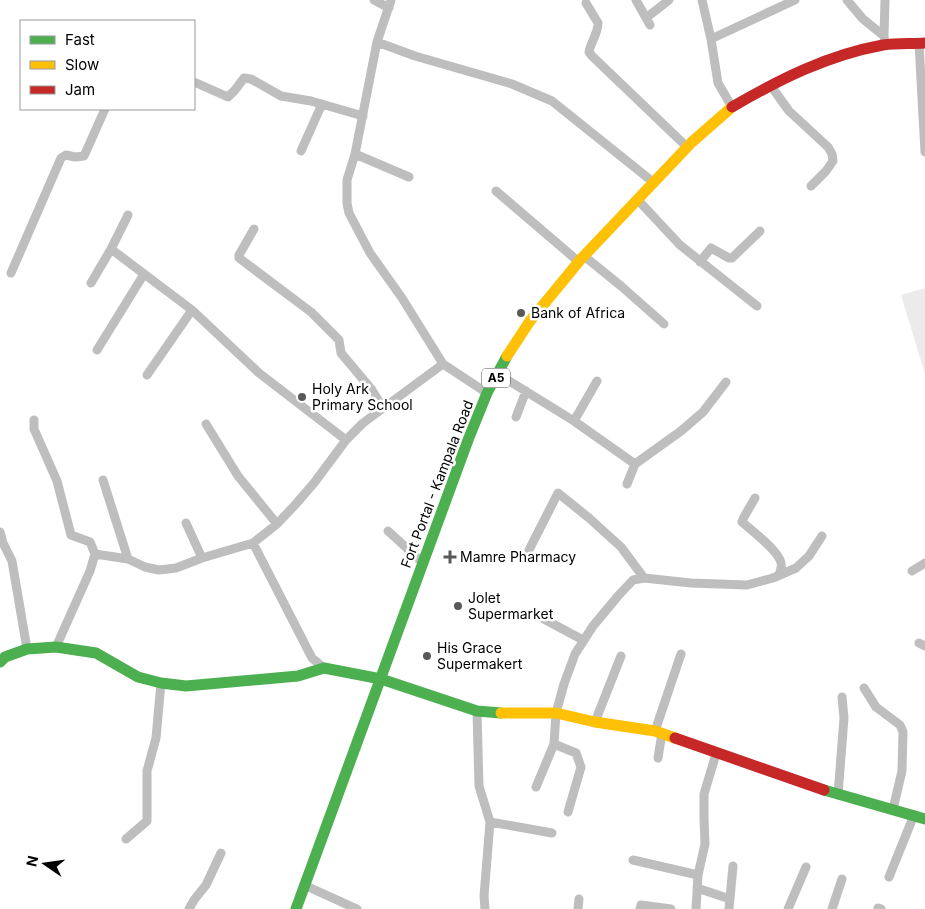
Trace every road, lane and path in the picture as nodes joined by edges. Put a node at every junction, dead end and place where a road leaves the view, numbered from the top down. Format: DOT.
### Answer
graph roads {
  1 [pos="374,0"];
  2 [pos="636,0"];
  3 [pos="669,0"];
  4 [pos="702,0"];
  5 [pos="795,0"];
  6 [pos="847,0"];
  7 [pos="885,0"];
  8 [pos="586,3"];
  9 [pos="390,4"];
  10 [pos="711,39"];
  11 [pos="884,40"];
  12 [pos="377,42"];
  13 [pos="922,43"];
  14 [pos="195,82"];
  15 [pos="771,86"];
  16 [pos="322,104"];
  17 [pos="732,108"];
  18 [pos="105,110"];
  19 [pos="363,116"];
  20 [pos="687,147"];
  21 [pos="301,151"];
  22 [pos="925,152"];
  23 [pos="355,154"];
  24 [pos="409,177"];
  25 [pos="652,182"];
  26 [pos="811,186"];
  27 [pos="496,191"];
  28 [pos="637,200"];
  29 [pos="128,215"];
  30 [pos="254,229"];
  31 [pos="760,231"];
  32 [pos="111,249"];
  33 [pos="581,259"];
  34 [pos="700,262"];
  35 [pos="11,273"];
  36 [pos="144,274"];
  37 [pos="91,283"];
  38 [pos="758,306"];
  39 [pos="192,310"];
  40 [pos="664,324"];
  41 [pos="97,350"];
  42 [pos="443,364"];
  43 [pos="498,374"];
  44 [pos="146,375"];
  45 [pos="597,381"];
  46 [pos="726,382"];
  47 [pos="526,392"];
  48 [pos="487,393"];
  49 [pos="383,408"];
  50 [pos="516,418"];
  51 [pos="34,420"];
  52 [pos="574,421"];
  53 [pos="206,424"];
  54 [pos="346,440"];
  55 [pos="635,464"];
  56 [pos="103,480"];
  57 [pos="627,484"];
  58 [pos="755,498"];
  59 [pos="186,523"];
  60 [pos="277,524"];
  61 [pos="0,532"];
  62 [pos="388,532"];
  63 [pos="822,536"];
  64 [pos="253,542"];
  65 [pos="529,550"];
  66 [pos="94,554"];
  67 [pos="202,558"];
  68 [pos="128,559"];
  69 [pos="423,563"];
  70 [pos="925,563"];
  71 [pos="912,571"];
  72 [pos="780,575"];
  73 [pos="644,578"];
  74 [pos="542,618"];
  75 [pos="583,640"];
  76 [pos="56,647"];
  77 [pos="27,649"];
  78 [pos="681,654"];
  79 [pos="621,656"];
  80 [pos="0,662"];
  81 [pos="324,668"];
  82 [pos="381,679"];
  83 [pos="161,683"];
  84 [pos="864,688"];
  85 [pos="842,698"];
  86 [pos="476,710"];
  87 [pos="556,713"];
  88 [pos="595,722"];
  89 [pos="659,732"];
  90 [pos="554,744"];
  91 [pos="716,754"];
  92 [pos="658,758"];
  93 [pos="536,787"];
  94 [pos="838,795"];
  95 [pos="893,809"];
  96 [pos="568,812"];
  97 [pos="920,817"];
  98 [pos="490,822"];
  99 [pos="552,833"];
  100 [pos="126,838"];
  101 [pos="221,853"];
  102 [pos="633,860"];
  103 [pos="733,866"];
  104 [pos="806,867"];
  105 [pos="698,875"];
  106 [pos="889,876"];
  107 [pos="842,879"];
  108 [pos="304,885"];
  109 [pos="697,888"];
  110 [pos="730,899"];
  111 [pos="189,909"];
  112 [pos="296,909"];
  113 [pos="357,909"];
  114 [pos="485,909"];
  115 [pos="640,909"];
  116 [pos="671,909"];
  117 [pos="696,909"];
  118 [pos="729,909"];
  119 [pos="788,909"];
  120 [pos="832,909"];
  1 -- 9 [label="street"];
  2 -- 3 [label="street"];
  4 -- 10 [label="street"];
  5 -- 10 [label="street"];
  6 -- 11 [label="street"];
  7 -- 11 [label="street"];
  8 -- 20 [label="street"];
  9 -- 12 [label="street"];
  10 -- 17 [label="street"];
  11 -- 13 [label="main road, Fort Portal - Kampala Road / A5"];
  11 -- 15 [label="main road, Fort Portal - Kampala Road / A5"];
  12 -- 19 [label="street"];
  12 -- 25 [label="street"];
  13 -- 22 [label="street"];
  14 -- 16 [label="street"];
  15 -- 17 [label="main road, Fort Portal - Kampala Road / A5"];
  15 -- 26 [label="street"];
  16 -- 19 [label="street"];
  16 -- 21 [label="street"];
  17 -- 20 [label="main road, Fort Portal - Kampala Road / A5"];
  18 -- 35 [label="street"];
  19 -- 23 [label="street"];
  20 -- 25 [label="main road, Fort Portal - Kampala Road / A5"];
  23 -- 24 [label="street"];
  23 -- 42 [label="street"];
  25 -- 28 [label="main road, Fort Portal - Kampala Road / A5"];
  27 -- 33 [label="street"];
  28 -- 33 [label="main road, Fort Portal - Kampala Road / A5"];
  28 -- 34 [label="street"];
  29 -- 32 [label="street"];
  30 -- 49 [label="street"];
  31 -- 34 [label="street"];
  32 -- 36 [label="street"];
  32 -- 37 [label="street"];
  33 -- 40 [label="street"];
  33 -- 43 [label="main road, Fort Portal - Kampala Road / A5"];
  34 -- 38 [label="street"];
  36 -- 39 [label="street"];
  36 -- 41 [label="street"];
  39 -- 44 [label="street"];
  39 -- 54 [label="street"];
  42 -- 48 [label="street"];
  42 -- 49 [label="street"];
  43 -- 47 [label="street"];
  43 -- 48 [label="main road, Fort Portal - Kampala Road / A5"];
  45 -- 52 [label="street"];
  46 -- 55 [label="street"];
  47 -- 50 [label="street"];
  47 -- 52 [label="street"];
  48 -- 69 [label="main road, Fort Portal - Kampala Road / A5"];
  49 -- 54 [label="street"];
  51 -- 66 [label="street"];
  52 -- 55 [label="street"];
  53 -- 60 [label="street"];
  54 -- 60 [label="street"];
  55 -- 57 [label="street"];
  56 -- 68 [label="street"];
  58 -- 72 [label="street"];
  59 -- 67 [label="street"];
  60 -- 64 [label="street"];
  61 -- 77 [label="street"];
  62 -- 69 [label="street"];
  63 -- 72 [label="street"];
  64 -- 67 [label="street"];
  64 -- 81 [label="street"];
  65 -- 73 [label="street"];
  66 -- 68 [label="street"];
  66 -- 76 [label="street"];
  67 -- 68 [label="street"];
  69 -- 82 [label="main road, Fort Portal - Kampala Road / A5"];
  70 -- 71 [label="street"];
  72 -- 73 [label="street"];
  73 -- 75 [label="street"];
  74 -- 75 [label="street"];
  75 -- 87 [label="street"];
  76 -- 77 [label="main road"];
  76 -- 83 [label="main road"];
  77 -- 80 [label="main road"];
  78 -- 89 [label="street"];
  79 -- 88 [label="street"];
  81 -- 82 [label="main road"];
  81 -- 83 [label="main road"];
  82 -- 86 [label="main road"];
  82 -- 108 [label="main road, Fort Portal - Kampala Road / A5"];
  83 -- 100 [label="street"];
  84 -- 95 [label="street"];
  85 -- 94 [label="street"];
  86 -- 87 [label="main road"];
  86 -- 98 [label="street"];
  87 -- 88 [label="main road"];
  87 -- 90 [label="street"];
  88 -- 89 [label="main road"];
  89 -- 91 [label="main road"];
  89 -- 92 [label="street"];
  90 -- 93 [label="street"];
  90 -- 96 [label="street"];
  91 -- 94 [label="main road"];
  91 -- 105 [label="street"];
  94 -- 95 [label="main road"];
  95 -- 97 [label="main road"];
  97 -- 106 [label="street"];
  98 -- 99 [label="street"];
  98 -- 114 [label="street"];
  101 -- 111 [label="street"];
  102 -- 105 [label="street"];
  103 -- 110 [label="street"];
  104 -- 119 [label="street"];
  105 -- 109 [label="street"];
  107 -- 120 [label="street"];
  108 -- 112 [label="main road, Fort Portal - Kampala Road / A5"];
  108 -- 113 [label="street"];
  109 -- 110 [label="street"];
  109 -- 117 [label="street"];
  110 -- 118 [label="street"];
  115 -- 116 [label="street"];
}
